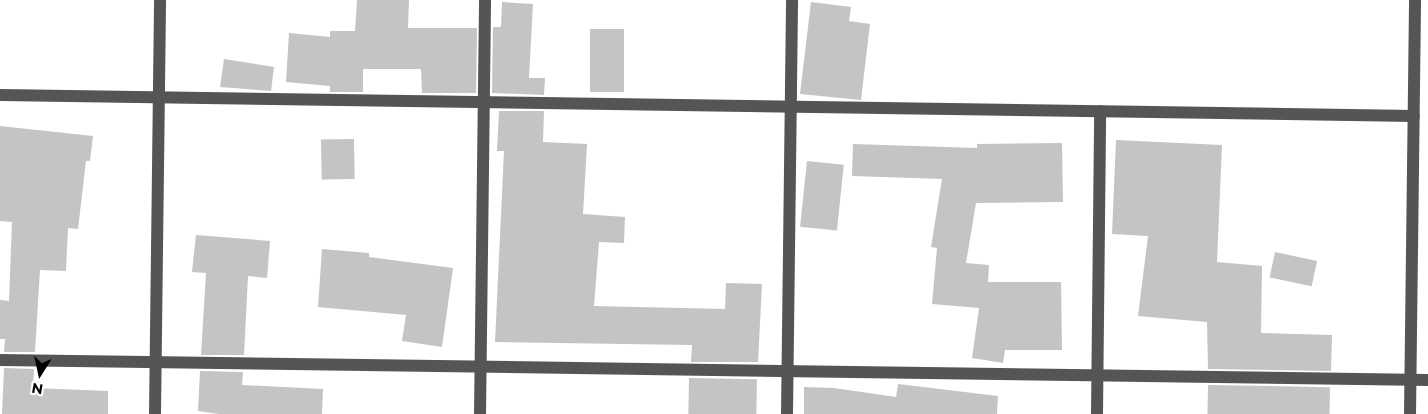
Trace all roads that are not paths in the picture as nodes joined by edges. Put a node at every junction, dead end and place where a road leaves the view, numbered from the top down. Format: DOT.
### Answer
graph roads {
  1 [pos="160,0"];
  2 [pos="485,0"];
  3 [pos="792,0"];
  4 [pos="1415,0"];
  5 [pos="0,95"];
  6 [pos="159,97"];
  7 [pos="484,102"];
  8 [pos="790,107"];
  9 [pos="1100,111"];
  10 [pos="1414,116"];
  11 [pos="0,360"];
  12 [pos="156,362"];
  13 [pos="480,366"];
  14 [pos="788,371"];
  15 [pos="1097,376"];
  16 [pos="1410,380"];
  17 [pos="1428,380"];
  18 [pos="155,414"];
  19 [pos="480,414"];
  20 [pos="787,414"];
  21 [pos="1097,414"];
  22 [pos="1410,414"];
  1 -- 6 [label="street"];
  2 -- 7 [label="street"];
  3 -- 8 [label="street"];
  4 -- 10 [label="street"];
  5 -- 6 [label="street"];
  6 -- 7 [label="street"];
  6 -- 12 [label="street"];
  7 -- 8 [label="street"];
  7 -- 13 [label="street"];
  8 -- 9 [label="street"];
  8 -- 14 [label="street"];
  9 -- 10 [label="street"];
  9 -- 15 [label="street"];
  10 -- 16 [label="street"];
  11 -- 12 [label="street"];
  12 -- 13 [label="street"];
  12 -- 18 [label="street"];
  13 -- 14 [label="street"];
  13 -- 19 [label="street"];
  14 -- 15 [label="street"];
  14 -- 20 [label="street"];
  15 -- 16 [label="street"];
  15 -- 21 [label="street"];
  16 -- 17 [label="street"];
  16 -- 22 [label="street"];
}
